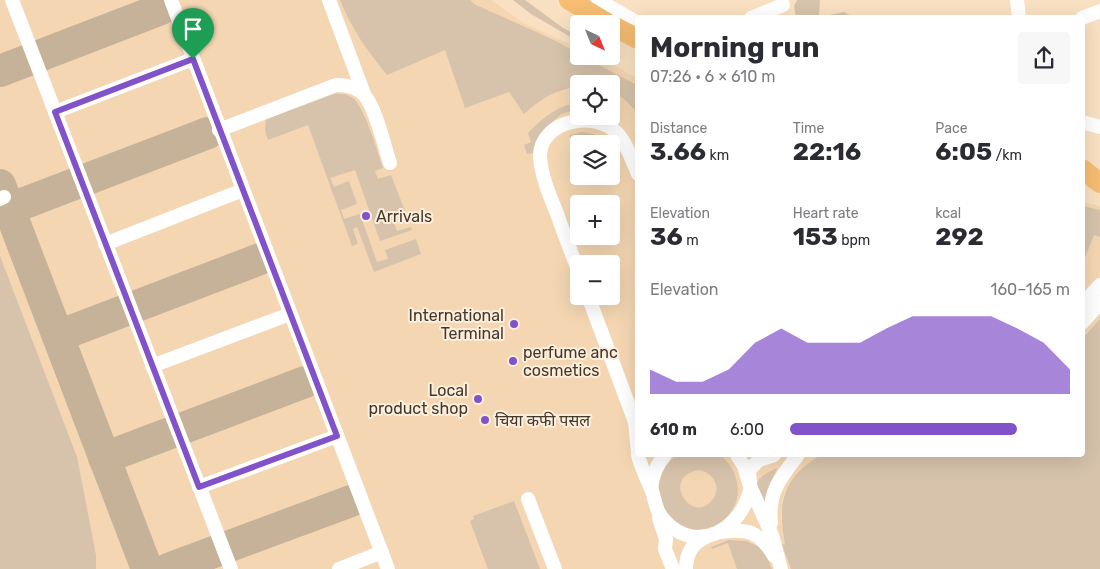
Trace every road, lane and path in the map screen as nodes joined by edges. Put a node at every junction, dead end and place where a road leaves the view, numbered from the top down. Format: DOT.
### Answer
graph roads {
  1 [pos="12,0"];
  2 [pos="171,0"];
  3 [pos="330,0"];
  4 [pos="569,0"];
  5 [pos="598,0"];
  6 [pos="1017,0"];
  7 [pos="785,7"];
  8 [pos="1100,11"];
  9 [pos="595,15"];
  10 [pos="760,15"];
  11 [pos="1019,15"];
  12 [pos="1085,17"];
  13 [pos="635,20"];
  14 [pos="620,30"];
  15 [pos="635,38"];
  16 [pos="193,59"];
  17 [pos="364,94"];
  18 [pos="55,112"];
  19 [pos="1085,123"];
  20 [pos="1100,127"];
  21 [pos="220,130"];
  22 [pos="1085,160"];
  23 [pos="390,162"];
  24 [pos="1100,163"];
  25 [pos="635,167"];
  26 [pos="1085,171"];
  27 [pos="1100,183"];
  28 [pos="243,190"];
  29 [pos="106,244"];
  30 [pos="573,255"];
  31 [pos="1100,286"];
  32 [pos="1085,301"];
  33 [pos="1100,302"];
  34 [pos="591,305"];
  35 [pos="290,314"];
  36 [pos="1085,319"];
  37 [pos="152,366"];
  38 [pos="635,422"];
  39 [pos="337,436"];
  40 [pos="639,457"];
  41 [pos="663,457"];
  42 [pos="738,457"];
  43 [pos="768,457"];
  44 [pos="796,457"];
  45 [pos="750,486"];
  46 [pos="199,487"];
  47 [pos="652,492"];
  48 [pos="528,499"];
  49 [pos="655,507"];
  50 [pos="714,534"];
  51 [pos="772,535"];
  52 [pos="382,552"];
  53 [pos="780,567"];
  54 [pos="230,569"];
  55 [pos="338,569"];
  56 [pos="388,569"];
  57 [pos="555,569"];
  58 [pos="673,569"];
  59 [pos="686,569"];
  1 -- 18 [label="street"];
  2 -- 16 [label="street"];
  3 -- 17 [label="street"];
  4 -- 9 [label="highway"];
  5 -- 13 [label="street"];
  6 -- 11 [label="street"];
  7 -- 10 [label="street"];
  8 -- 12 [label="street"];
  14 -- 15 [label="highway"];
  16 -- 18 [label="street"];
  16 -- 21 [label="street"];
  17 -- 21 [label="street"];
  17 -- 23 [label="street"];
  18 -- 29 [label="street"];
  19 -- 20 [label="street"];
  21 -- 28 [label="street"];
  22 -- 24 [label="highway"];
  25 -- 30 [label="street"];
  26 -- 27 [label="highway"];
  28 -- 29 [label="street"];
  28 -- 35 [label="street"];
  29 -- 37 [label="street"];
  31 -- 32 [label="street"];
  33 -- 36 [label="street"];
  34 -- 38 [label="street"];
  35 -- 37 [label="street"];
  35 -- 39 [label="street"];
  37 -- 46 [label="street"];
  39 -- 46 [label="street"];
  39 -- 52 [label="street"];
  40 -- 47 [label="street"];
  41 -- 47 [label="street"];
  42 -- 45 [label="street"];
  43 -- 45 [label="street"];
  44 -- 51 [label="street"];
  45 -- 50 [label="street"];
  45 -- 51 [label="street"];
  46 -- 54 [label="street"];
  47 -- 49 [label="street"];
  48 -- 57 [label="street"];
  49 -- 50 [label="street"];
  49 -- 58 [label="street"];
  50 -- 53 [label="street"];
  50 -- 59 [label="street"];
  51 -- 53 [label="street"];
  52 -- 55 [label="street"];
  52 -- 56 [label="street"];
}
